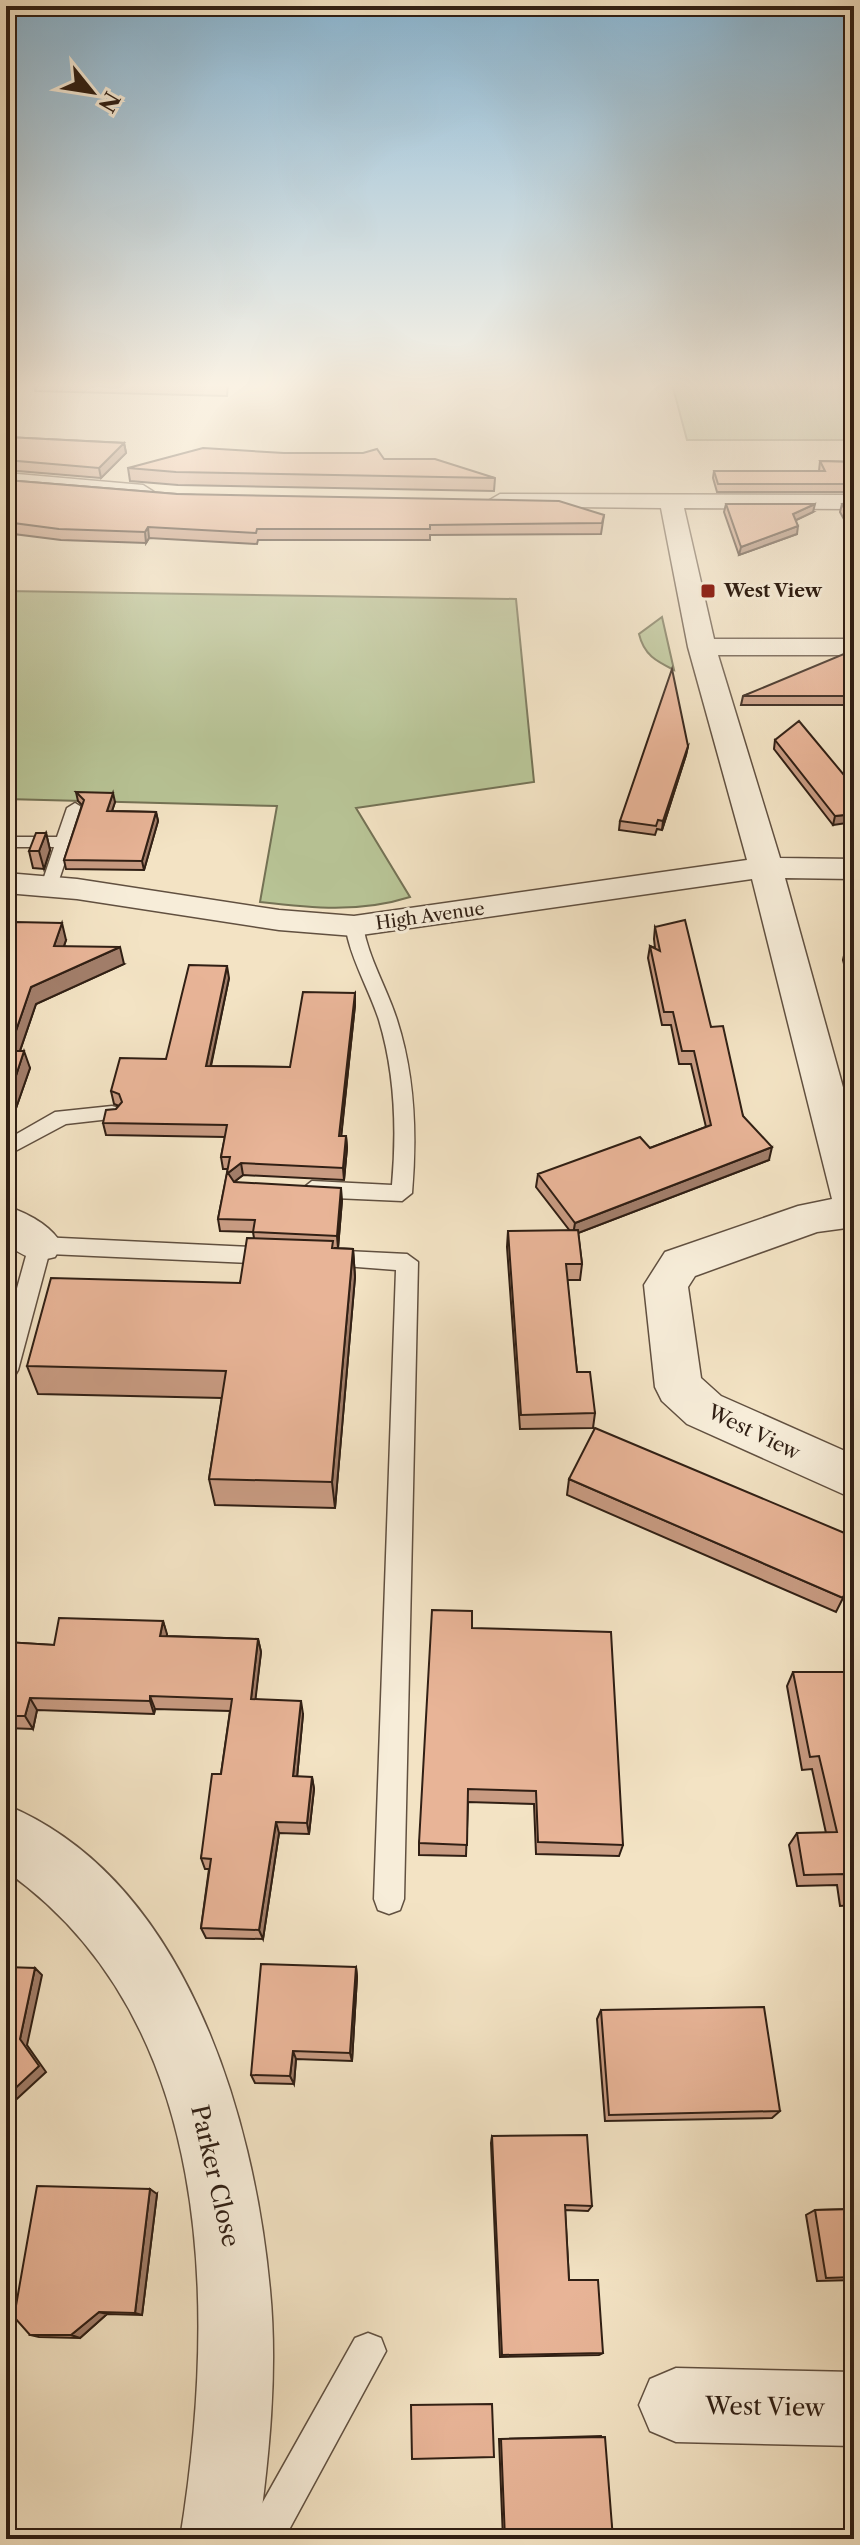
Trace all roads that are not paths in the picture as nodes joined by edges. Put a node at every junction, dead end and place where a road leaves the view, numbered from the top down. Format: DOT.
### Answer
graph roads {
  1 [pos="671,503"];
  2 [pos="702,647"];
  3 [pos="854,647"];
  4 [pos="75,808"];
  5 [pos="6,842"];
  6 [pos="64,842"];
  7 [pos="766,868"];
  8 [pos="854,869"];
  9 [pos="6,883"];
  10 [pos="49,886"];
  11 [pos="354,926"];
  12 [pos="112,1113"];
  13 [pos="6,1149"];
  14 [pos="848,1157"];
  15 [pos="291,1188"];
  16 [pos="854,1204"];
  17 [pos="854,1211"];
  18 [pos="23,1233"];
  19 [pos="6,1370"];
  20 [pos="854,1478"];
  21 [pos="6,1835"];
  22 [pos="389,1899"];
  23 [pos="368,2351"];
  24 [pos="676,2405"];
  25 [pos="854,2409"];
  26 [pos="219,2539"];
  27 [pos="262,2539"];
  1 -- 2 [label="street"];
  2 -- 3 [label="street"];
  2 -- 7 [label="street"];
  4 -- 6 [label="lane"];
  5 -- 6 [label="lane"];
  6 -- 10 [label="lane"];
  7 -- 8 [label="street, High Avenue"];
  7 -- 11 [label="street, High Avenue"];
  7 -- 14 [label="street"];
  9 -- 10 [label="street, High Avenue"];
  10 -- 11 [label="street, High Avenue"];
  11 -- 15 [label="lane"];
  12 -- 13 [label="lane"];
  14 -- 16 [label="street"];
  17 -- 20 [label="street, West View"];
  18 -- 19 [label="lane"];
  18 -- 22 [label="lane"];
  21 -- 26 [label="street, Parker Close"];
  23 -- 27 [label="lane"];
  24 -- 25 [label="street, West View"];
}
